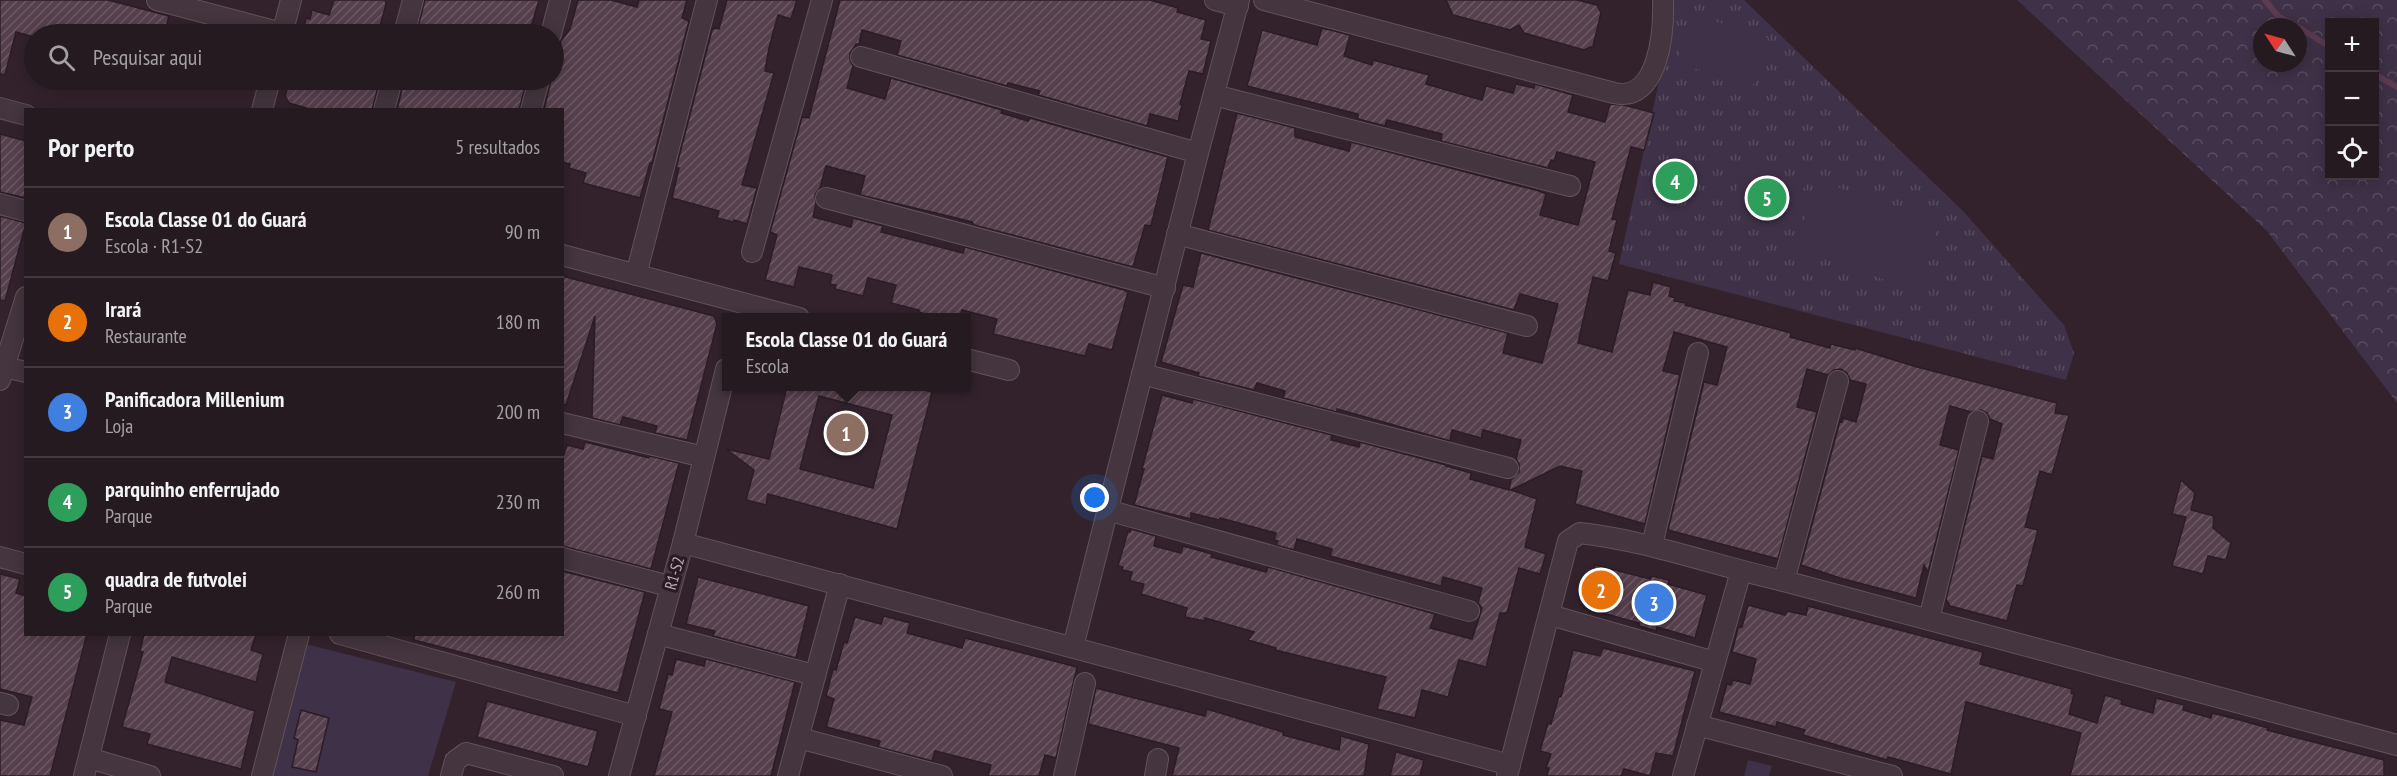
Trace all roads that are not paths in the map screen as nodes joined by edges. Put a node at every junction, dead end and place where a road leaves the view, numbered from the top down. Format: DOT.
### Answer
graph roads {
  1 [pos="157,0"];
  2 [pos="291,0"];
  3 [pos="413,0"];
  4 [pos="560,0"];
  5 [pos="707,0"];
  6 [pos="822,0"];
  7 [pos="1215,0"];
  8 [pos="1264,0"];
  9 [pos="1663,0"];
  10 [pos="1239,3"];
  11 [pos="245,24"];
  12 [pos="285,24"];
  13 [pos="407,24"];
  14 [pos="554,24"];
  15 [pos="861,57"];
  16 [pos="267,90"];
  17 [pos="389,90"];
  18 [pos="536,90"];
  19 [pos="1214,94"];
  20 [pos="0,108"];
  21 [pos="263,108"];
  22 [pos="385,108"];
  23 [pos="532,108"];
  24 [pos="24,114"];
  25 [pos="1198,153"];
  26 [pos="1570,186"];
  27 [pos="826,198"];
  28 [pos="0,204"];
  29 [pos="24,210"];
  30 [pos="1178,234"];
  31 [pos="752,252"];
  32 [pos="564,256"];
  33 [pos="636,275"];
  34 [pos="1165,288"];
  35 [pos="24,303"];
  36 [pos="741,310"];
  37 [pos="763,313"];
  38 [pos="1527,326"];
  39 [pos="1698,353"];
  40 [pos="971,360"];
  41 [pos="1009,370"];
  42 [pos="24,372"];
  43 [pos="2,374"];
  44 [pos="1142,375"];
  45 [pos="1838,381"];
  46 [pos="722,385"];
  47 [pos="1978,421"];
  48 [pos="564,423"];
  49 [pos="704,457"];
  50 [pos="1508,468"];
  51 [pos="1107,510"];
  52 [pos="682,543"];
  53 [pos="1652,545"];
  54 [pos="0,557"];
  55 [pos="564,559"];
  56 [pos="24,563"];
  57 [pos="1741,571"];
  58 [pos="1784,581"];
  59 [pos="840,584"];
  60 [pos="669,586"];
  61 [pos="1469,611"];
  62 [pos="1550,615"];
  63 [pos="1929,619"];
  64 [pos="658,634"];
  65 [pos="119,636"];
  66 [pos="298,636"];
  67 [pos="347,636"];
  68 [pos="1073,647"];
  69 [pos="1715,662"];
  70 [pos="814,675"];
  71 [pos="1085,683"];
  72 [pos="636,716"];
  73 [pos="1696,724"];
  74 [pos="799,738"];
  75 [pos="2397,745"];
  76 [pos="86,767"];
  77 [pos="870,767"];
  78 [pos="1508,770"];
  79 [pos="150,776"];
  80 [pos="262,776"];
  81 [pos="451,776"];
  82 [pos="553,776"];
  83 [pos="619,776"];
  84 [pos="788,776"];
  85 [pos="942,776"];
  86 [pos="1064,776"];
  87 [pos="1683,776"];
  88 [pos="1892,776"];
  1 -- 11 [label="street"];
  2 -- 12 [label="street"];
  3 -- 13 [label="street"];
  4 -- 14 [label="street"];
  5 -- 33 [label="street"];
  6 -- 31 [label="street"];
  7 -- 10 [label="street"];
  8 -- 9 [label="street"];
  10 -- 19 [label="street"];
  15 -- 25 [label="street"];
  16 -- 21 [label="street"];
  17 -- 22 [label="street"];
  18 -- 23 [label="street"];
  19 -- 25 [label="street"];
  19 -- 26 [label="street"];
  20 -- 24 [label="street"];
  25 -- 30 [label="street"];
  27 -- 34 [label="street"];
  28 -- 29 [label="street"];
  30 -- 34 [label="street"];
  30 -- 38 [label="street"];
  32 -- 33 [label="street"];
  33 -- 36 [label="street"];
  34 -- 44 [label="street"];
  35 -- 43 [label="street"];
  36 -- 37 [label="street"];
  39 -- 53 [label="street"];
  40 -- 41 [label="street"];
  42 -- 43 [label="street"];
  44 -- 50 [label="street"];
  44 -- 51 [label="street"];
  45 -- 58 [label="street"];
  46 -- 49 [label="street, R1-S2"];
  47 -- 63 [label="street"];
  48 -- 49 [label="street"];
  49 -- 52 [label="street, R1-S2"];
  51 -- 61 [label="street"];
  51 -- 68 [label="street"];
  52 -- 59 [label="street"];
  52 -- 60 [label="street, R1-S2"];
  53 -- 57 [label="street"];
  53 -- 62 [label="street"];
  54 -- 56 [label="street"];
  55 -- 60 [label="street"];
  57 -- 58 [label="street"];
  57 -- 69 [label="street"];
  58 -- 63 [label="street"];
  59 -- 68 [label="street"];
  59 -- 70 [label="street"];
  60 -- 64 [label="street, R1-S2"];
  62 -- 69 [label="street"];
  62 -- 78 [label="street"];
  63 -- 75 [label="street"];
  64 -- 70 [label="street"];
  64 -- 72 [label="street, R1-S2"];
  65 -- 76 [label="street"];
  66 -- 80 [label="street"];
  67 -- 72 [label="street"];
  68 -- 78 [label="street"];
  69 -- 73 [label="street"];
  70 -- 74 [label="street"];
  71 -- 86 [label="street"];
  72 -- 83 [label="street, R1-S2"];
  73 -- 87 [label="street"];
  73 -- 88 [label="street"];
  74 -- 77 [label="street"];
  74 -- 84 [label="street"];
  76 -- 79 [label="street"];
  77 -- 85 [label="street"];
  81 -- 82 [label="street"];
}
